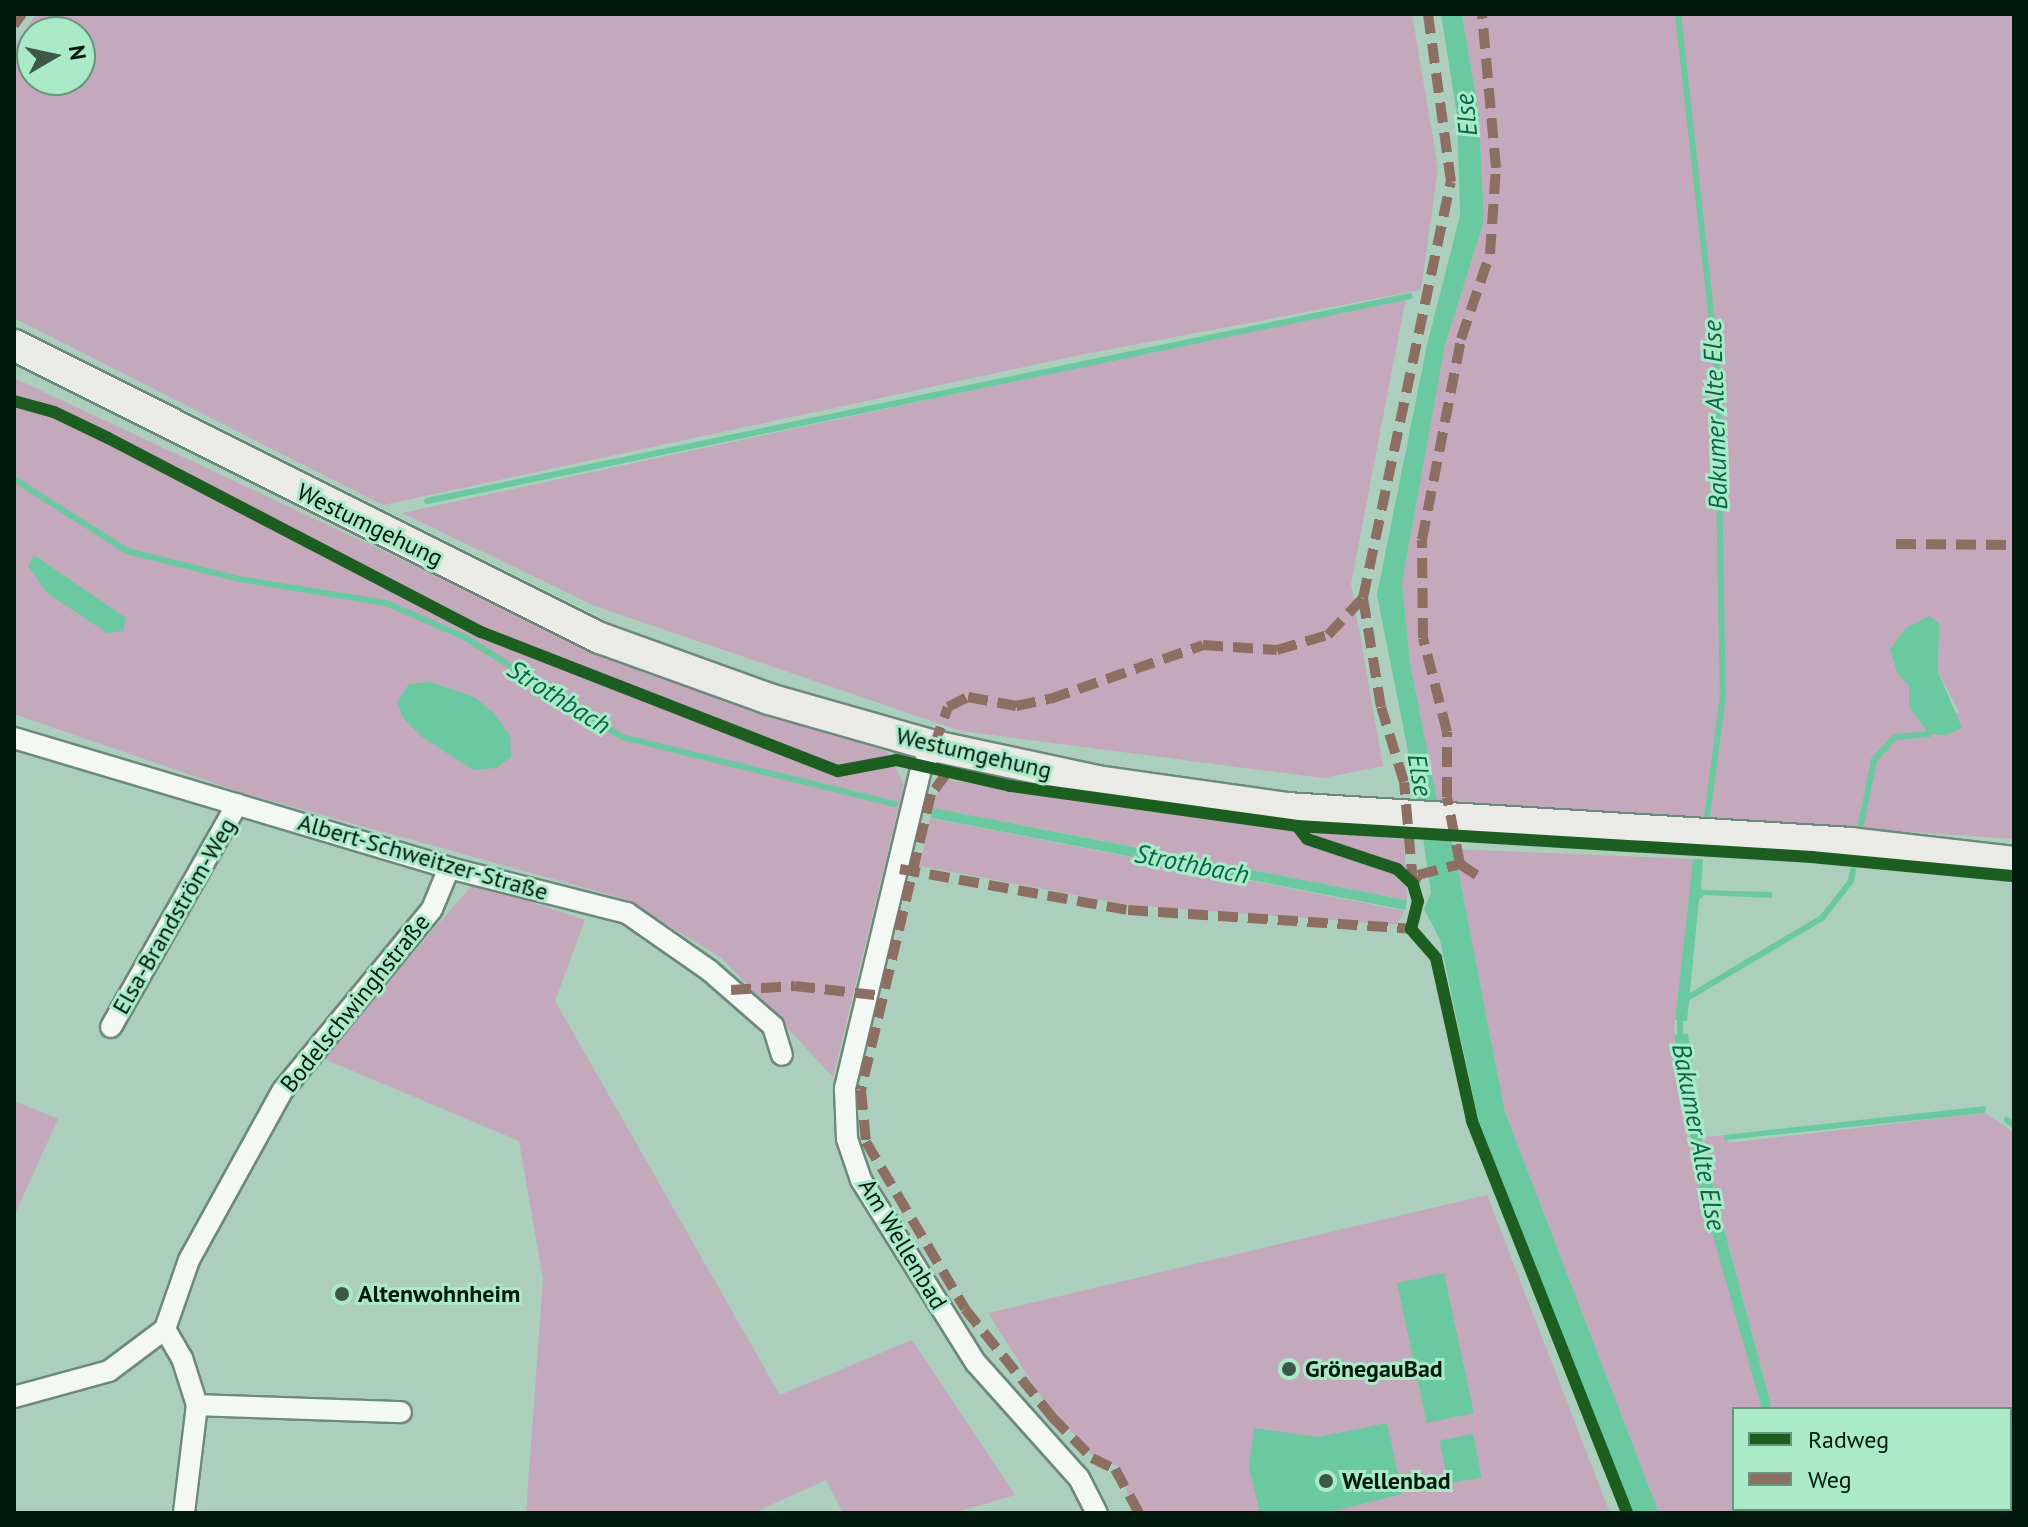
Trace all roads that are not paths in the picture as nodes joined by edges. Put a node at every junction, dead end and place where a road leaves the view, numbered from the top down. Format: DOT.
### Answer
graph roads {
  1 [pos="14,345"];
  2 [pos="14,738"];
  3 [pos="934,746"];
  4 [pos="237,804"];
  5 [pos="2014,862"];
  6 [pos="449,868"];
  7 [pos="111,1027"];
  8 [pos="782,1055"];
  9 [pos="165,1329"];
  10 [pos="14,1397"];
  11 [pos="197,1405"];
  12 [pos="401,1412"];
  13 [pos="184,1513"];
  14 [pos="1097,1513"];
  1 -- 3 [label="main road, Westumgehung"];
  2 -- 4 [label="street, Albert-Schweitzer-Straße"];
  3 -- 5 [label="main road, Westumgehung"];
  3 -- 14 [label="street, Am Wellenbad"];
  4 -- 6 [label="street, Albert-Schweitzer-Straße"];
  4 -- 7 [label="street, Elsa-Brandström-Weg"];
  6 -- 8 [label="street, Albert-Schweitzer-Straße"];
  6 -- 9 [label="street, Bodelschwinghstraße"];
  9 -- 10 [label="street"];
  9 -- 11 [label="street"];
  11 -- 12 [label="street"];
  11 -- 13 [label="street"];
}
